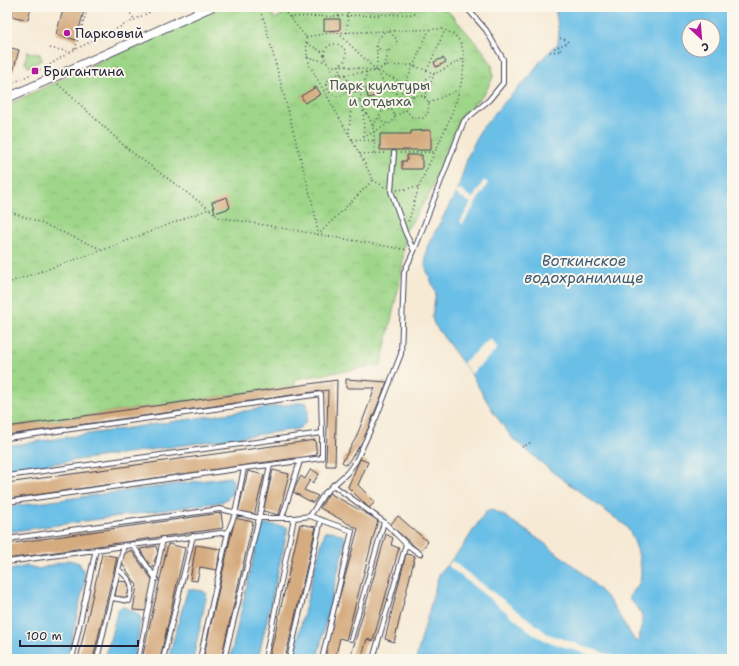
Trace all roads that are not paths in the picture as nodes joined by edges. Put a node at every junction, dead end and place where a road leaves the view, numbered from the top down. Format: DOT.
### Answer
graph roads {
  1 [pos="212,7"];
  2 [pos="466,7"];
  3 [pos="7,98"];
  4 [pos="394,153"];
  5 [pos="414,251"];
  6 [pos="322,433"];
  7 [pos="7,438"];
  8 [pos="300,461"];
  9 [pos="270,465"];
  10 [pos="244,468"];
  11 [pos="7,476"];
  12 [pos="333,485"];
  13 [pos="7,502"];
  14 [pos="235,514"];
  15 [pos="310,516"];
  16 [pos="259,518"];
  17 [pos="282,518"];
  18 [pos="294,518"];
  19 [pos="321,520"];
  20 [pos="384,522"];
  21 [pos="228,532"];
  22 [pos="193,536"];
  23 [pos="7,539"];
  24 [pos="163,539"];
  25 [pos="132,544"];
  26 [pos="406,544"];
  27 [pos="124,545"];
  28 [pos="96,549"];
  29 [pos="420,554"];
  30 [pos="7,562"];
  31 [pos="118,569"];
  32 [pos="156,580"];
  33 [pos="112,598"];
  34 [pos="351,639"];
  35 [pos="72,659"];
  36 [pos="97,659"];
  37 [pos="138,659"];
  38 [pos="164,659"];
  39 [pos="200,659"];
  40 [pos="224,659"];
  41 [pos="265,659"];
  42 [pos="289,659"];
  43 [pos="322,659"];
  44 [pos="373,659"];
  1 -- 3 [label="street"];
  2 -- 5 [label="lane"];
  4 -- 5 [label="lane"];
  5 -- 12 [label="lane"];
  6 -- 7 [label="lane"];
  6 -- 8 [label="lane"];
  6 -- 11 [label="lane"];
  8 -- 9 [label="lane"];
  8 -- 17 [label="lane"];
  9 -- 10 [label="lane"];
  9 -- 16 [label="lane"];
  10 -- 13 [label="lane"];
  10 -- 14 [label="lane"];
  12 -- 15 [label="lane"];
  12 -- 20 [label="lane"];
  14 -- 16 [label="lane"];
  14 -- 21 [label="lane"];
  14 -- 23 [label="lane"];
  15 -- 18 [label="lane"];
  15 -- 19 [label="lane"];
  16 -- 17 [label="lane"];
  16 -- 40 [label="lane"];
  17 -- 18 [label="lane"];
  18 -- 41 [label="lane"];
  19 -- 42 [label="lane"];
  19 -- 43 [label="lane"];
  20 -- 26 [label="lane"];
  20 -- 34 [label="lane"];
  21 -- 22 [label="lane"];
  21 -- 39 [label="lane"];
  22 -- 24 [label="lane"];
  22 -- 38 [label="lane"];
  24 -- 25 [label="lane"];
  24 -- 32 [label="lane"];
  25 -- 27 [label="lane"];
  25 -- 32 [label="lane"];
  26 -- 29 [label="lane"];
  26 -- 44 [label="lane"];
  27 -- 28 [label="lane"];
  27 -- 31 [label="lane"];
  28 -- 30 [label="lane"];
  28 -- 35 [label="lane"];
  31 -- 33 [label="lane"];
  31 -- 33 [label="lane"];
  32 -- 37 [label="lane"];
  33 -- 36 [label="lane"];
}
